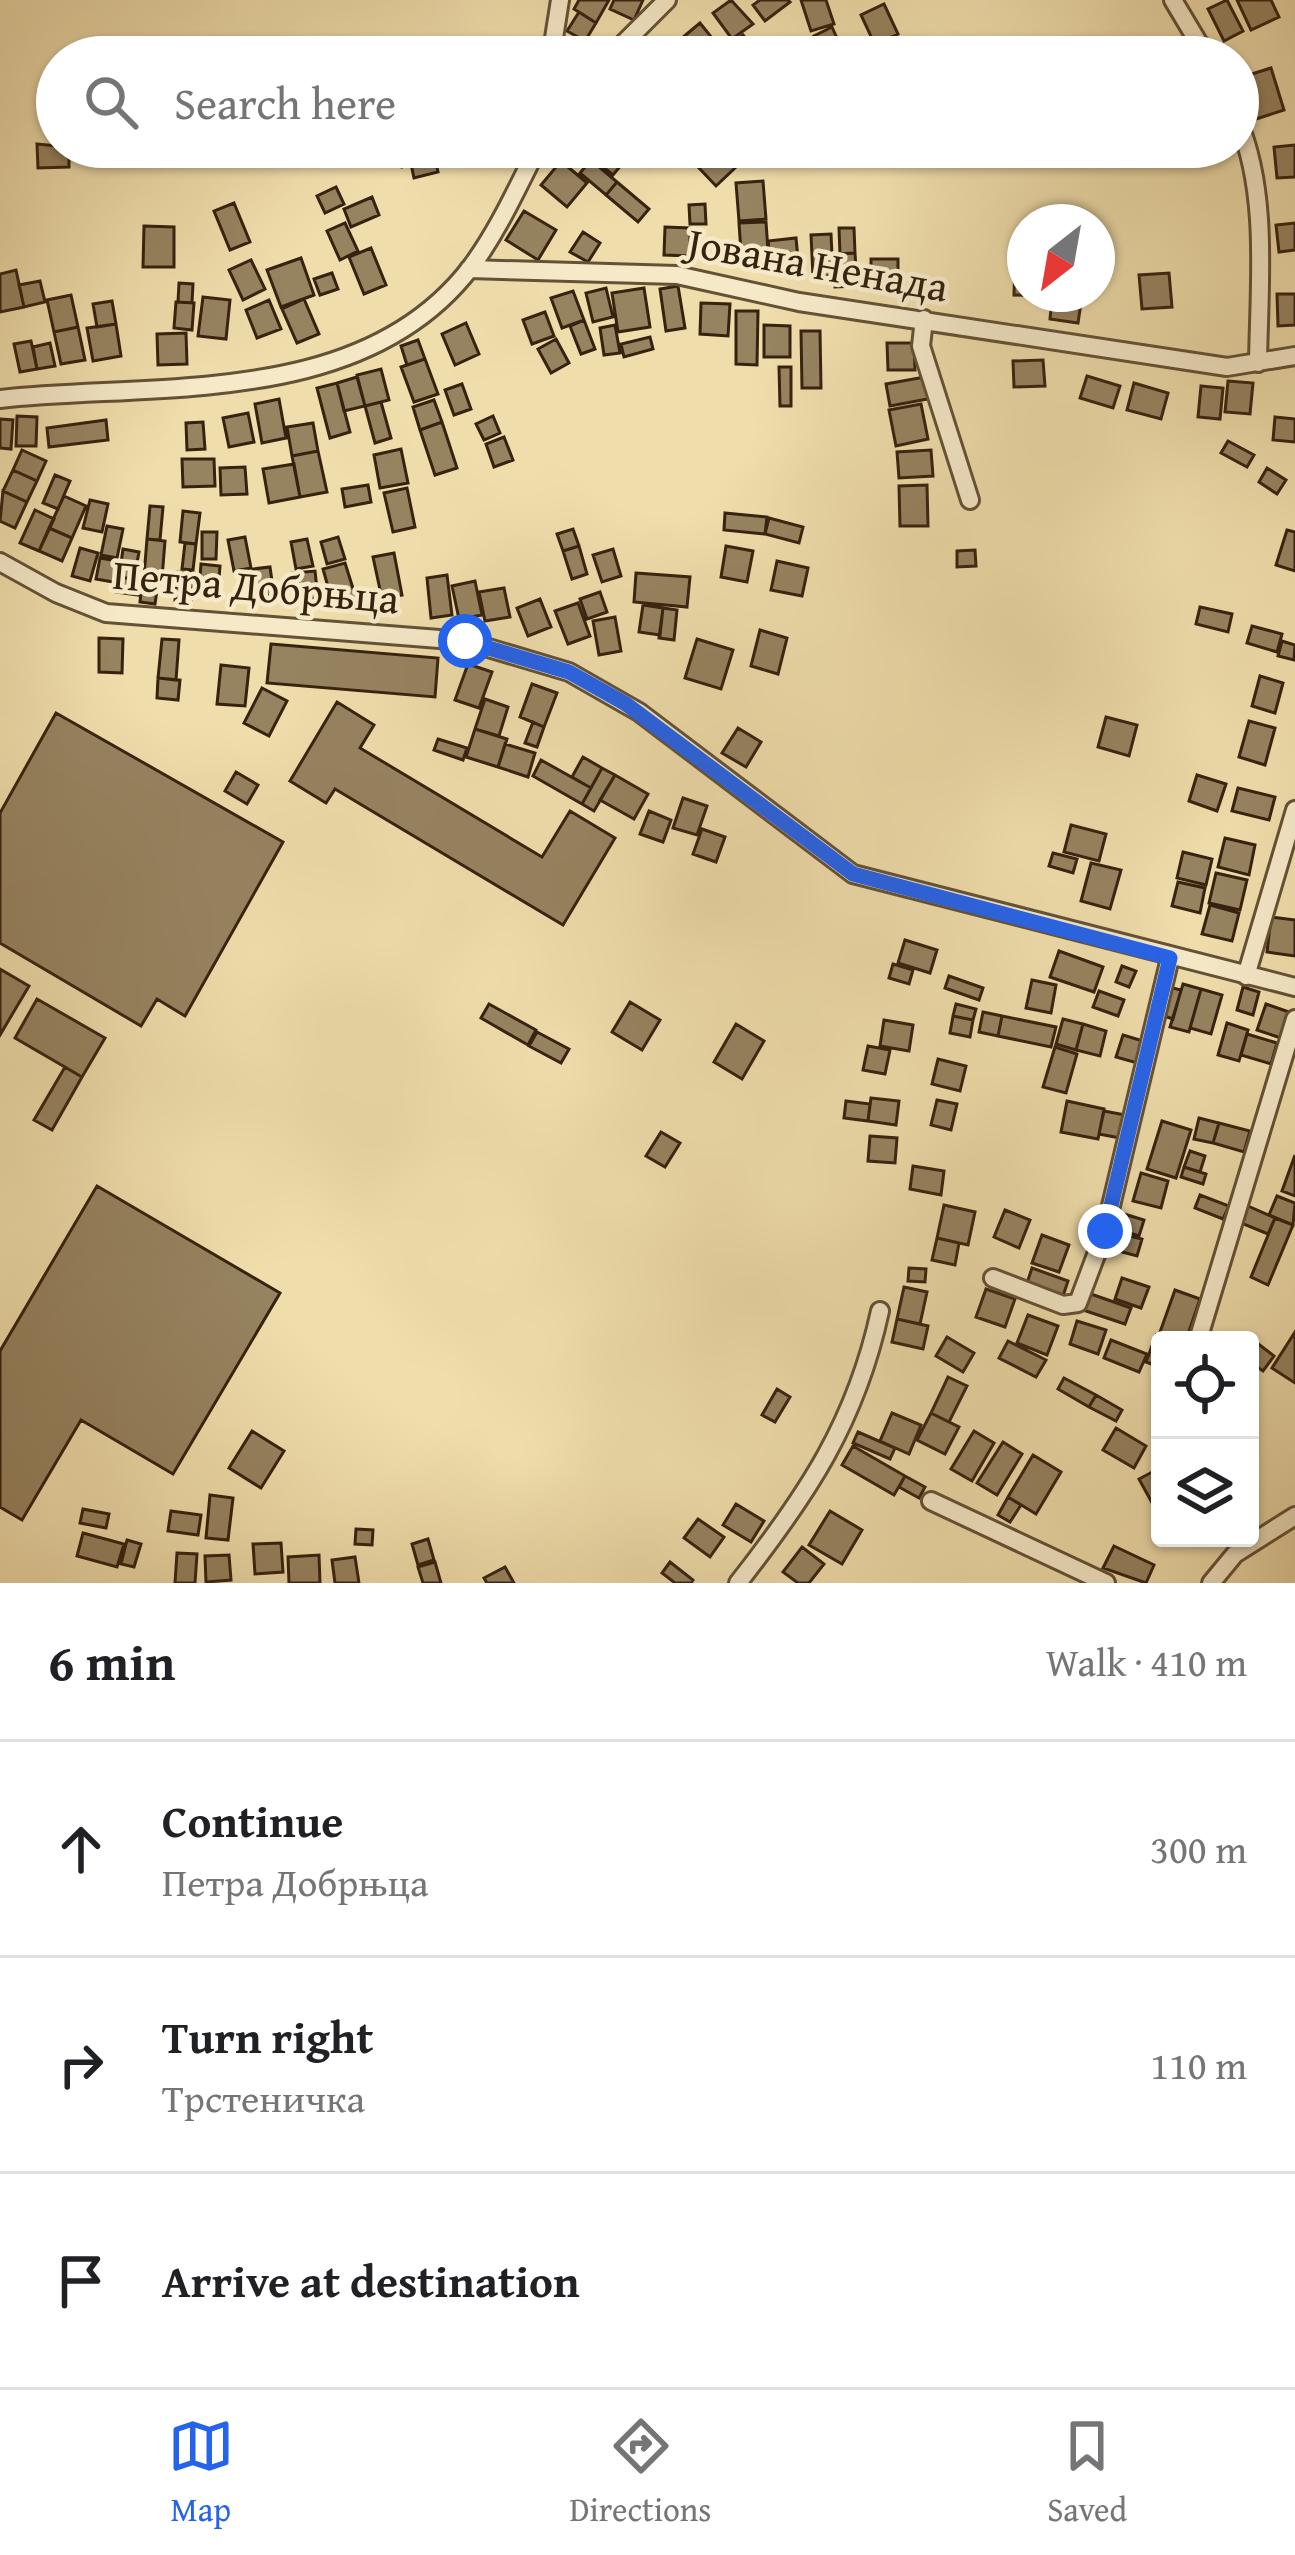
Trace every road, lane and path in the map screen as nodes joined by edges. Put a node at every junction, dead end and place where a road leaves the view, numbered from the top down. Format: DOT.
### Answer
graph roads {
  1 [pos="560,0"];
  2 [pos="667,0"];
  3 [pos="1173,0"];
  4 [pos="554,36"];
  5 [pos="631,36"];
  6 [pos="1194,36"];
  7 [pos="526,168"];
  8 [pos="1252,168"];
  9 [pos="469,269"];
  10 [pos="924,319"];
  11 [pos="1295,356"];
  12 [pos="1258,363"];
  13 [pos="0,399"];
  14 [pos="970,500"];
  15 [pos="0,562"];
  16 [pos="1295,810"];
  17 [pos="1170,958"];
  18 [pos="1246,976"];
  19 [pos="1295,986"];
  20 [pos="1295,1019"];
  21 [pos="993,1278"];
  22 [pos="880,1311"];
  23 [pos="1201,1331"];
  24 [pos="931,1501"];
  25 [pos="1295,1516"];
  26 [pos="738,1583"];
  27 [pos="1106,1583"];
  28 [pos="1211,1583"];
  1 -- 4 [label="street"];
  2 -- 5 [label="street"];
  3 -- 6 [label="street"];
  7 -- 9 [label="street"];
  8 -- 12 [label="street"];
  9 -- 10 [label="street, Јована Ненада"];
  9 -- 13 [label="street"];
  10 -- 12 [label="street, Јована Ненада"];
  10 -- 14 [label="street"];
  11 -- 12 [label="street, Јована Ненада"];
  15 -- 17 [label="street, Петра Добрњца"];
  16 -- 18 [label="street"];
  17 -- 18 [label="street, Петра Добрњца"];
  17 -- 21 [label="street"];
  18 -- 19 [label="street, Петра Добрњца"];
  20 -- 23 [label="street"];
  22 -- 26 [label="street"];
  24 -- 27 [label="street"];
  25 -- 28 [label="street"];
}
